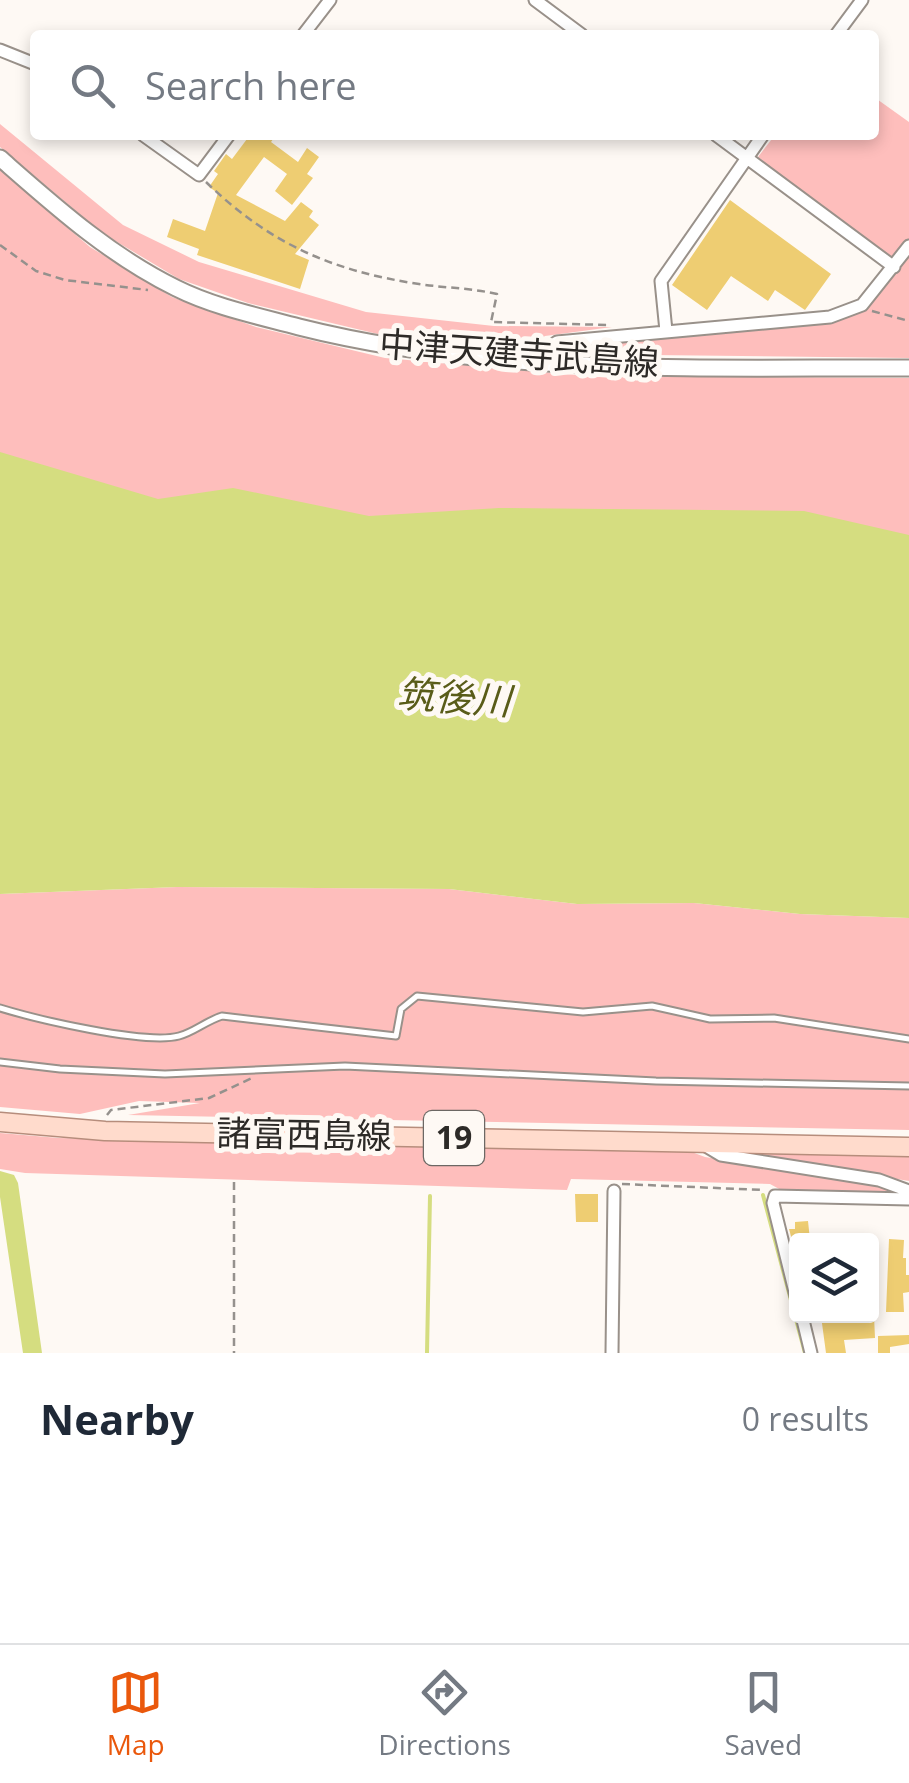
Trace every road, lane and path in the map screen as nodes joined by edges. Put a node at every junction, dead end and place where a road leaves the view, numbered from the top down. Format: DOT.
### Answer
graph roads {
  1 [pos="330,0"];
  2 [pos="534,0"];
  3 [pos="862,0"];
  4 [pos="308,30"];
  5 [pos="575,30"];
  6 [pos="840,30"];
  7 [pos="0,50"];
  8 [pos="30,62"];
  9 [pos="149,140"];
  10 [pos="225,140"];
  11 [pos="723,140"];
  12 [pos="759,140"];
  13 [pos="0,158"];
  14 [pos="746,158"];
  15 [pos="199,175"];
  16 [pos="0,245"];
  17 [pos="909,246"];
  18 [pos="894,267"];
  19 [pos="180,290"];
  20 [pos="862,305"];
  21 [pos="909,320"];
  22 [pos="615,325"];
  23 [pos="666,331"];
  24 [pos="533,363"];
  25 [pos="909,368"];
  26 [pos="0,1008"];
  27 [pos="909,1038"];
  28 [pos="0,1062"];
  29 [pos="262,1071"];
  30 [pos="909,1086"];
  31 [pos="0,1122"];
  32 [pos="105,1131"];
  33 [pos="701,1143"];
  34 [pos="909,1147"];
  35 [pos="234,1182"];
  36 [pos="614,1191"];
  37 [pos="909,1191"];
  38 [pos="774,1196"];
  39 [pos="909,1199"];
  40 [pos="789,1268"];
  41 [pos="804,1323"];
  42 [pos="234,1353"];
  43 [pos="612,1353"];
  44 [pos="811,1353"];
  1 -- 4 [label="street"];
  2 -- 5 [label="street"];
  3 -- 6 [label="street"];
  7 -- 8 [label="street"];
  9 -- 15 [label="street"];
  10 -- 15 [label="street"];
  11 -- 14 [label="street"];
  12 -- 14 [label="street"];
  13 -- 19 [label="main road, 中津天建寺武島線"];
  14 -- 18 [label="street"];
  14 -- 23 [label="street"];
  15 -- 22 [label="path"];
  16 -- 19 [label="path"];
  17 -- 18 [label="street"];
  18 -- 20 [label="street"];
  19 -- 24 [label="main road, 中津天建寺武島線"];
  20 -- 21 [label="path"];
  20 -- 23 [label="street"];
  23 -- 24 [label="street"];
  24 -- 25 [label="main road, 中津天建寺武島線"];
  26 -- 27 [label="lane"];
  28 -- 29 [label="lane"];
  29 -- 30 [label="lane"];
  29 -- 32 [label="path"];
  31 -- 32 [label="main road, 諸富西島線 / 19"];
  32 -- 33 [label="main road, 諸富西島線 / 19"];
  33 -- 34 [label="main road, 諸富西島線 / 19"];
  33 -- 37 [label="street"];
  35 -- 42 [label="path"];
  36 -- 38 [label="path"];
  36 -- 43 [label="street"];
  38 -- 39 [label="street"];
  38 -- 40 [label="street"];
  41 -- 44 [label="street"];
}
